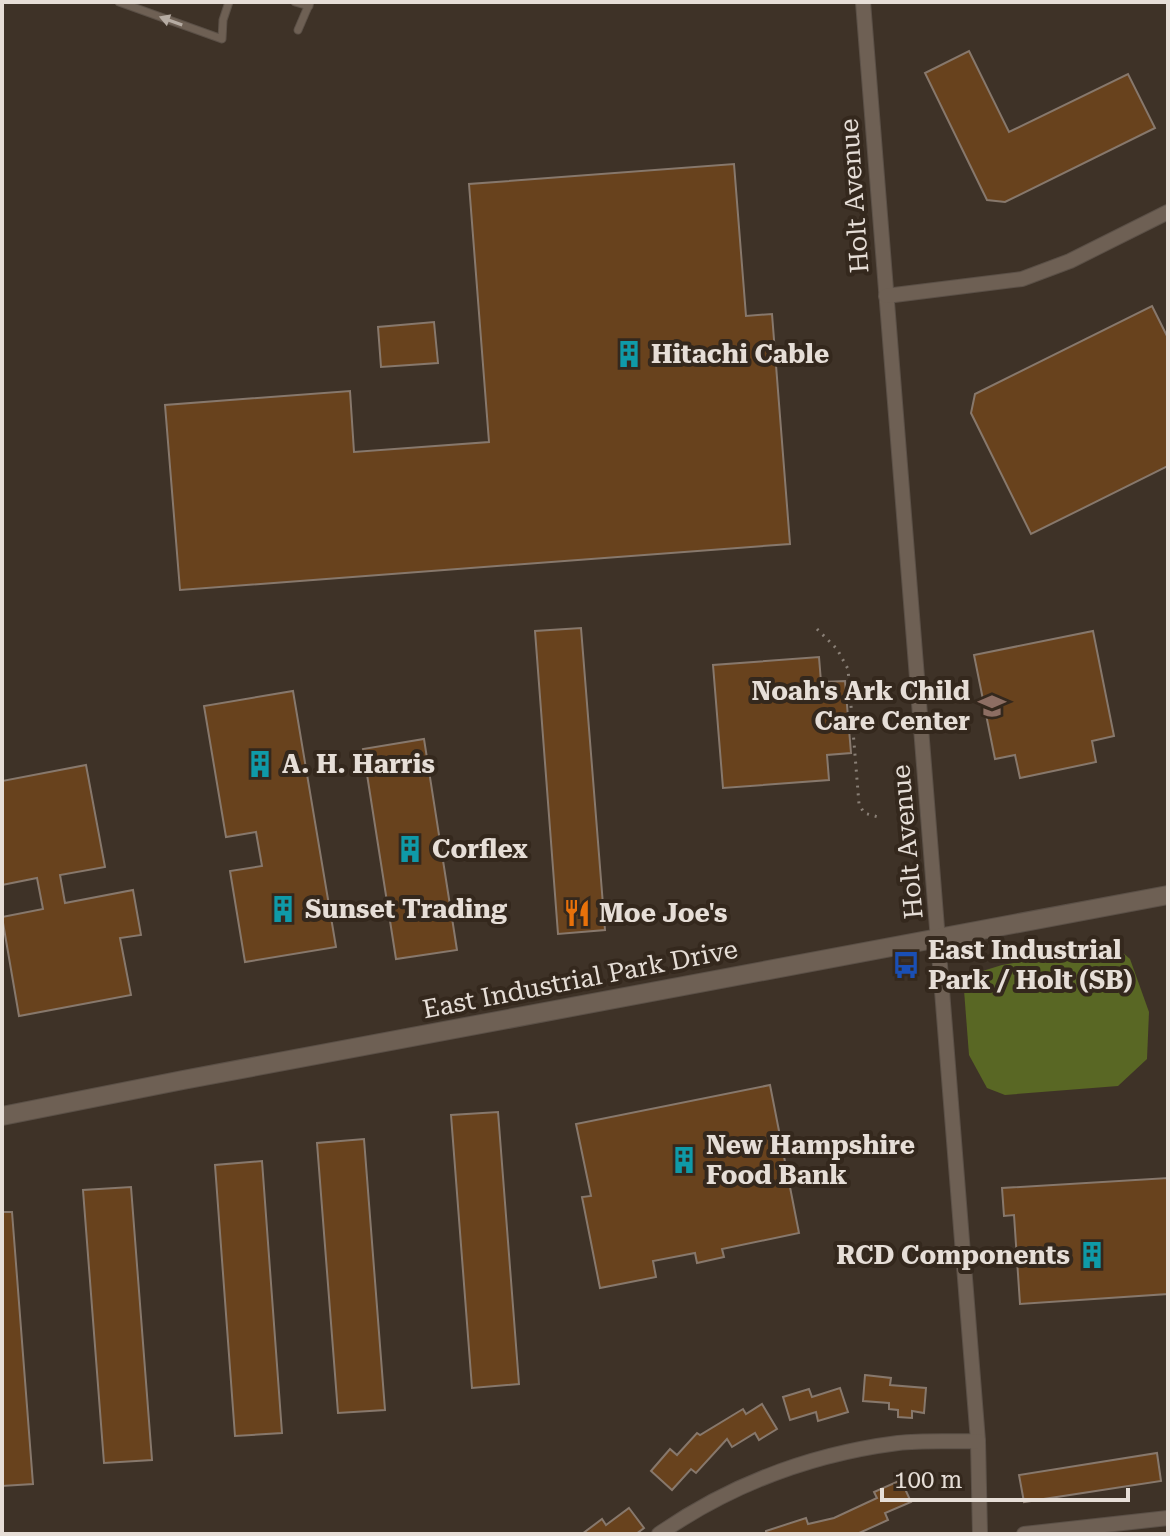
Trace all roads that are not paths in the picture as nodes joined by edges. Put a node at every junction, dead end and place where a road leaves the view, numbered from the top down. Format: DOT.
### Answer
graph roads {
  1 [pos="119,2"];
  2 [pos="229,2"];
  3 [pos="295,2"];
  4 [pos="863,2"];
  5 [pos="309,4"];
  6 [pos="298,30"];
  7 [pos="1168,212"];
  8 [pos="886,296"];
  9 [pos="1168,895"];
  10 [pos="939,939"];
  11 [pos="2,1116"];
  12 [pos="978,1441"];
  13 [pos="1168,1518"];
  14 [pos="659,1534"];
  15 [pos="980,1534"];
  16 [pos="1024,1534"];
  2 -- 1 [label="lane, one-way"];
  3 -- 5 [label="lane"];
  4 -- 8 [label="street, Holt Avenue"];
  5 -- 6 [label="lane"];
  7 -- 8 [label="street"];
  8 -- 10 [label="street, Holt Avenue"];
  9 -- 10 [label="street, East Industrial Park Drive"];
  10 -- 11 [label="street, East Industrial Park Drive"];
  10 -- 12 [label="street, Holt Avenue"];
  12 -- 14 [label="street"];
  12 -- 15 [label="street, Holt Avenue"];
  13 -- 16 [label="street"];
}
